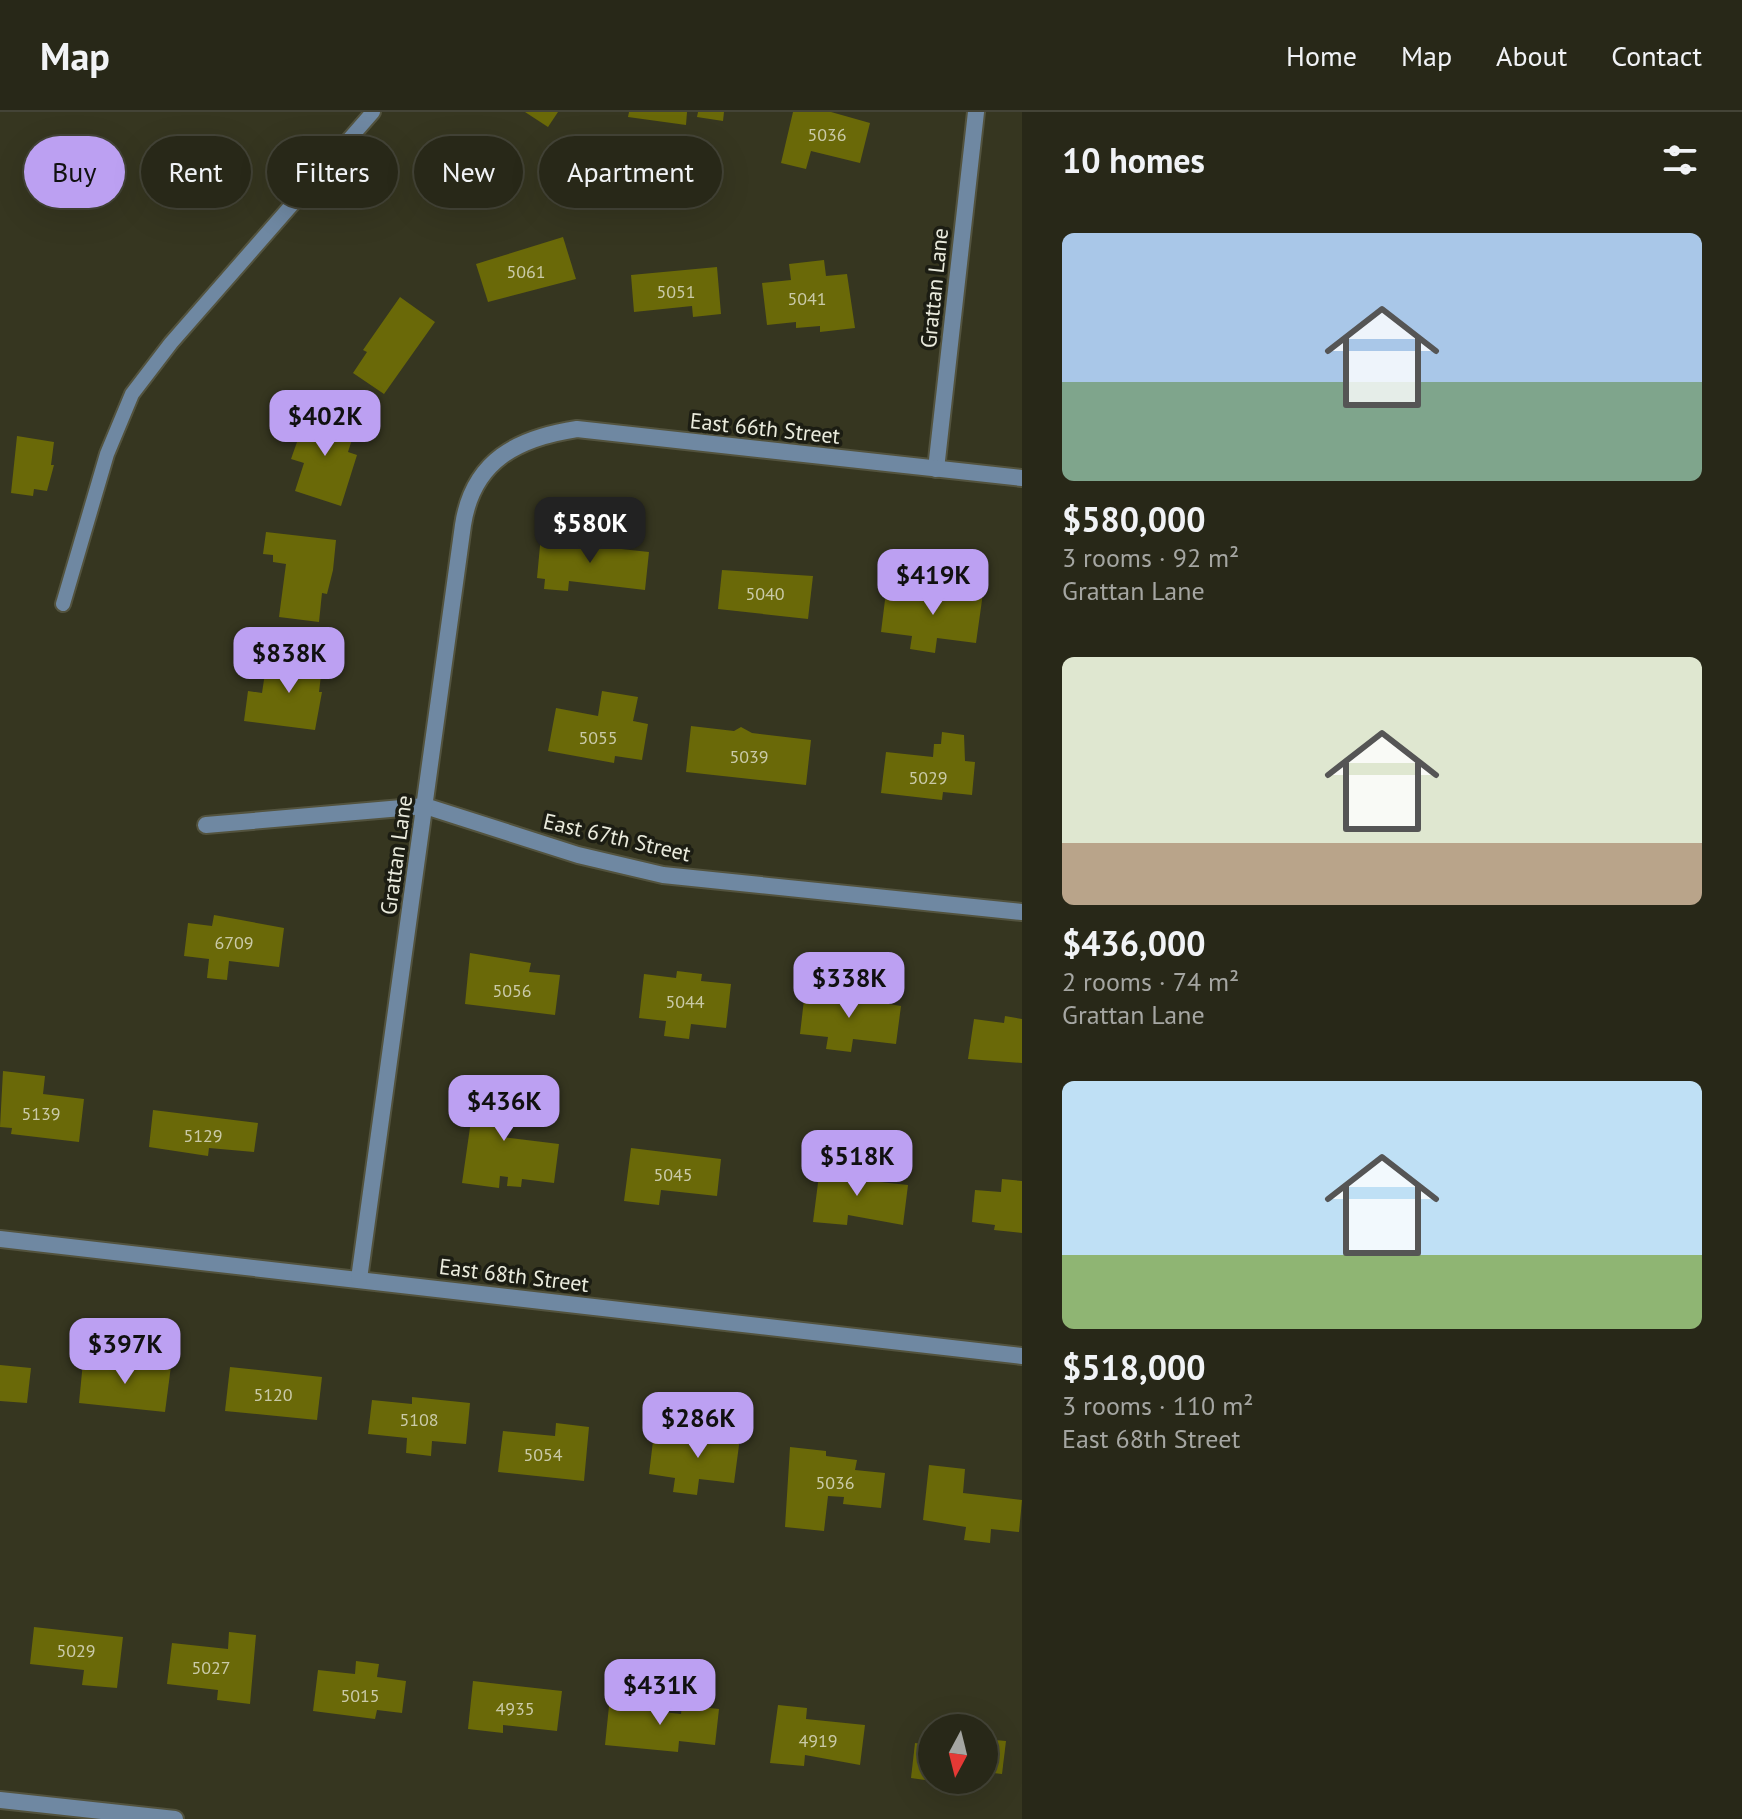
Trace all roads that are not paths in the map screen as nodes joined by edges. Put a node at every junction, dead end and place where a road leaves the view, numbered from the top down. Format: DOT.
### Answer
graph roads {
  1 [pos="373,112"];
  2 [pos="976,112"];
  3 [pos="507,450"];
  4 [pos="936,469"];
  5 [pos="1022,478"];
  6 [pos="63,604"];
  7 [pos="425,806"];
  8 [pos="206,825"];
  9 [pos="1022,912"];
  10 [pos="0,1239"];
  11 [pos="359,1279"];
  12 [pos="1022,1356"];
  13 [pos="0,1800"];
  14 [pos="175,1819"];
  1 -- 6 [label="lane"];
  2 -- 4 [label="street, Grattan Lane"];
  3 -- 4 [label="street, East 66th Street"];
  3 -- 7 [label="street, Grattan Lane"];
  4 -- 5 [label="street, East 66th Street"];
  7 -- 8 [label="street, East 67th Street"];
  7 -- 9 [label="street, East 67th Street"];
  7 -- 11 [label="street, Grattan Lane"];
  10 -- 11 [label="street, East 68th Street"];
  11 -- 12 [label="street, East 68th Street"];
  13 -- 14 [label="street"];
}
